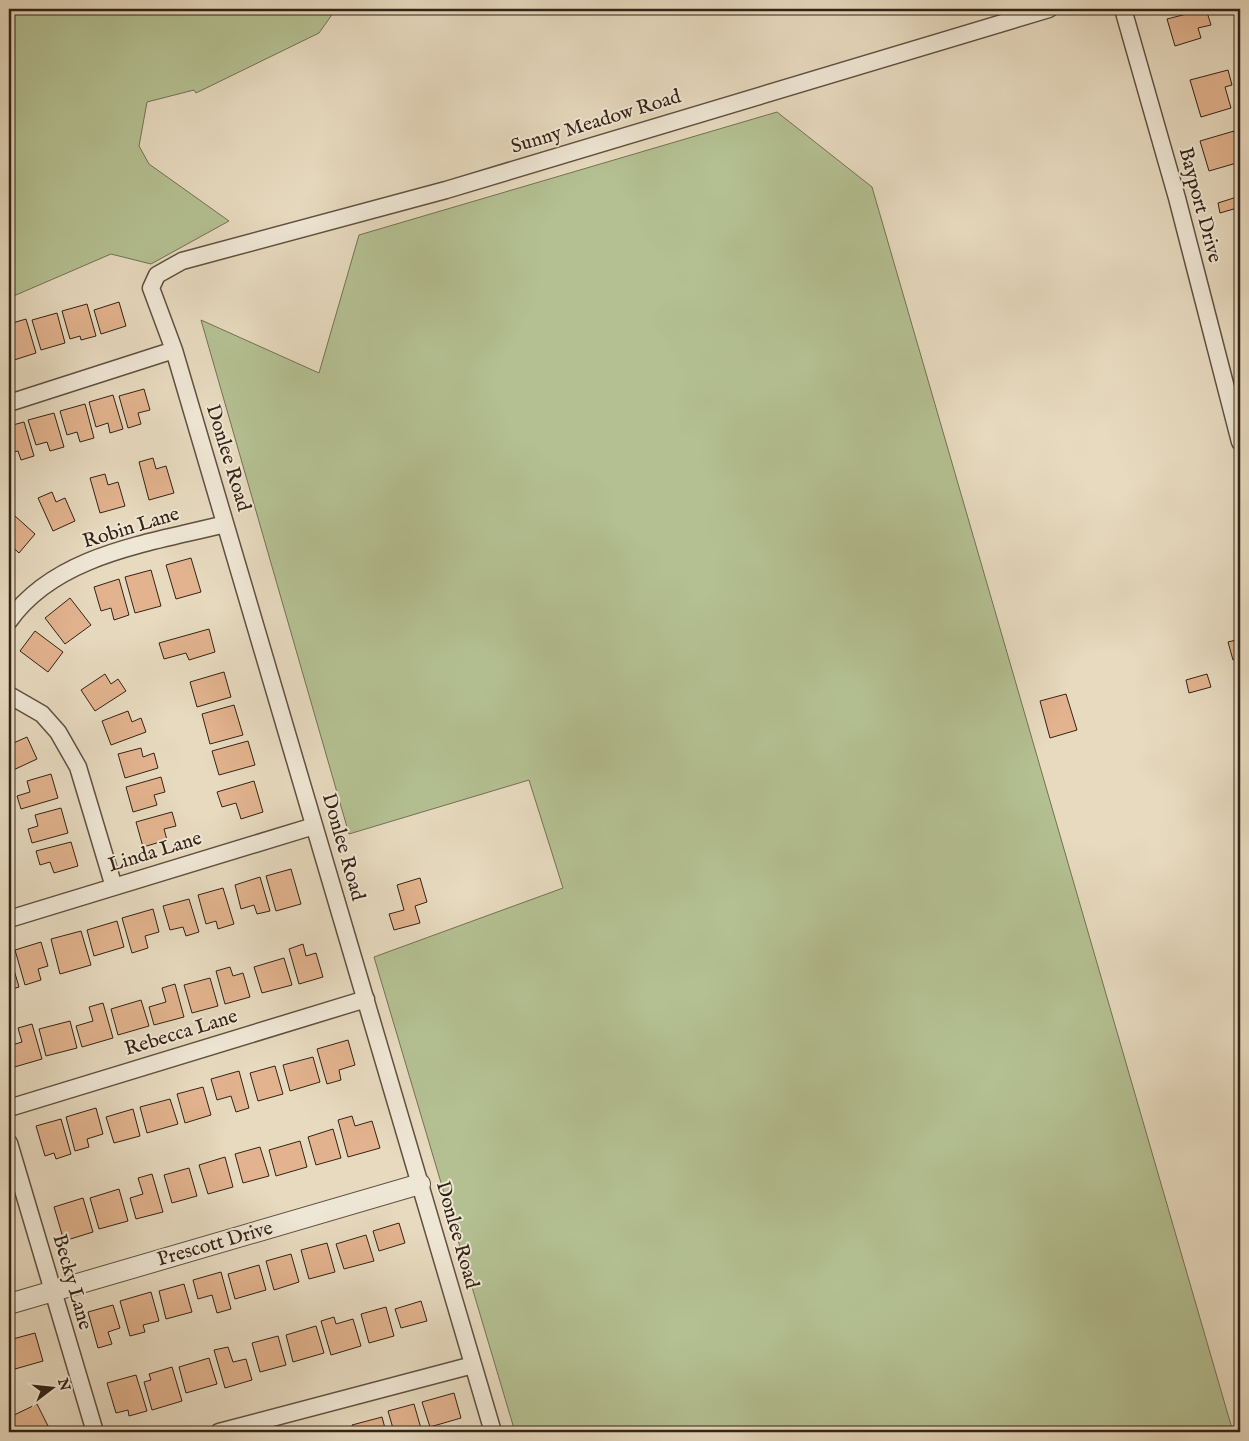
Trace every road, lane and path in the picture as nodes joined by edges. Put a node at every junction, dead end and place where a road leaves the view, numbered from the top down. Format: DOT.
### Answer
graph roads {
  1 [pos="1049,9"];
  2 [pos="1123,9"];
  3 [pos="157,275"];
  4 [pos="174,350"];
  5 [pos="9,403"];
  6 [pos="1240,442"];
  7 [pos="225,524"];
  8 [pos="9,621"];
  9 [pos="9,695"];
  10 [pos="314,826"];
  11 [pos="114,887"];
  12 [pos="9,919"];
  13 [pos="366,999"];
  14 [pos="9,1108"];
  15 [pos="9,1143"];
  16 [pos="420,1184"];
  17 [pos="53,1292"];
  18 [pos="9,1304"];
  19 [pos="473,1365"];
  20 [pos="95,1432"];
  21 [pos="219,1432"];
  22 [pos="493,1432"];
  1 -- 3 [label="street, Sunny Meadow Road"];
  2 -- 6 [label="street, Bayport Drive"];
  3 -- 4 [label="street, Donlee Road"];
  4 -- 5 [label="street"];
  4 -- 7 [label="street, Donlee Road"];
  7 -- 8 [label="street, Robin Lane"];
  7 -- 10 [label="street, Donlee Road"];
  9 -- 11 [label="street"];
  10 -- 11 [label="street, Linda Lane"];
  10 -- 13 [label="street, Donlee Road"];
  11 -- 12 [label="street, Linda Lane"];
  13 -- 14 [label="street, Rebecca Lane"];
  13 -- 16 [label="street, Donlee Road"];
  15 -- 17 [label="street, Becky Lane"];
  16 -- 17 [label="street, Prescott Drive"];
  16 -- 19 [label="street, Donlee Road"];
  17 -- 18 [label="street, Prescott Drive"];
  17 -- 20 [label="street, Becky Lane"];
  19 -- 21 [label="street"];
  19 -- 22 [label="street, Donlee Road"];
}
